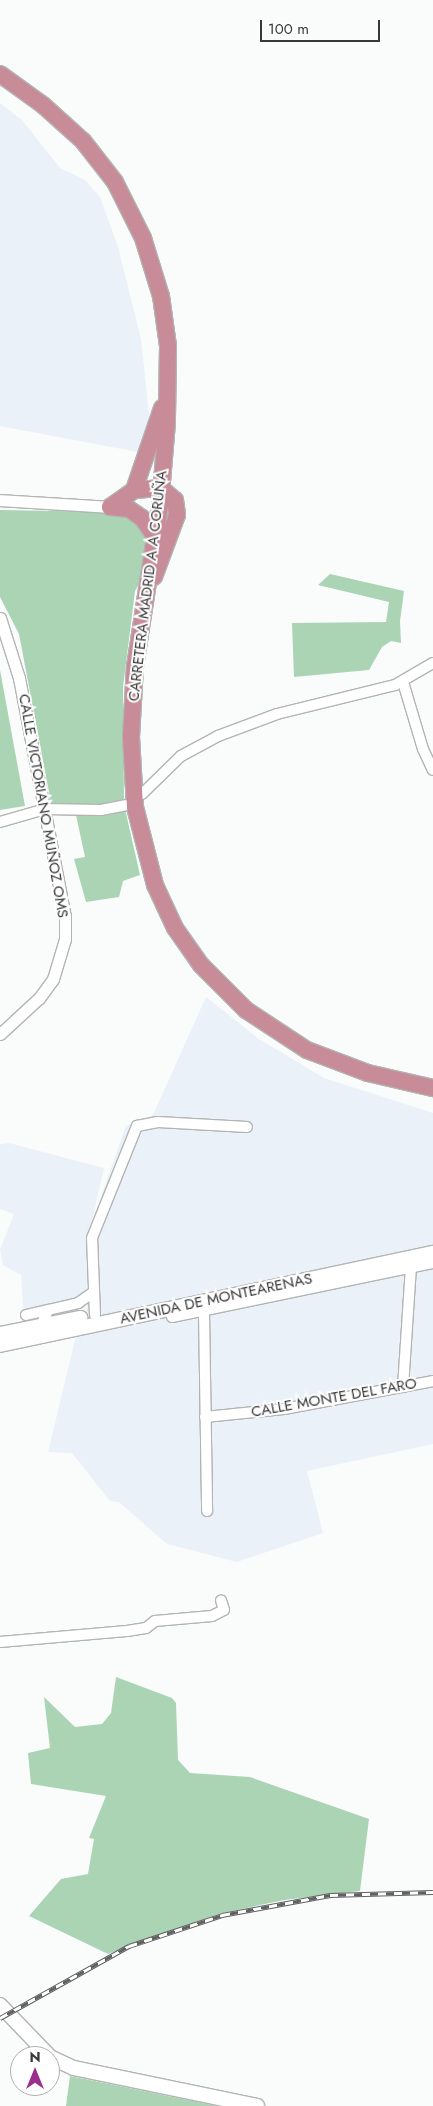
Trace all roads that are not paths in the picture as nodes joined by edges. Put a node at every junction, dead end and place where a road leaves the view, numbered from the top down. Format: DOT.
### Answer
graph roads {
  1 [pos="0,74"];
  2 [pos="169,390"];
  3 [pos="161,488"];
  4 [pos="134,490"];
  5 [pos="0,500"];
  6 [pos="160,505"];
  7 [pos="110,507"];
  8 [pos="129,508"];
  9 [pos="154,535"];
  10 [pos="146,595"];
  11 [pos="0,618"];
  12 [pos="433,663"];
  13 [pos="403,682"];
  14 [pos="433,770"];
  15 [pos="142,794"];
  16 [pos="126,805"];
  17 [pos="45,809"];
  18 [pos="0,822"];
  19 [pos="0,1034"];
  20 [pos="433,1088"];
  21 [pos="247,1127"];
  22 [pos="433,1243"];
  23 [pos="433,1253"];
  24 [pos="433,1263"];
  25 [pos="412,1268"];
  26 [pos="94,1292"];
  27 [pos="78,1303"];
  28 [pos="48,1310"];
  29 [pos="94,1311"];
  30 [pos="204,1312"];
  31 [pos="26,1315"];
  32 [pos="172,1317"];
  33 [pos="41,1326"];
  34 [pos="0,1334"];
  35 [pos="0,1345"];
  36 [pos="433,1381"];
  37 [pos="403,1387"];
  38 [pos="206,1417"];
  39 [pos="207,1512"];
  40 [pos="221,1600"];
  41 [pos="0,1642"];
  42 [pos="0,2005"];
  43 [pos="39,2046"];
  44 [pos="60,2061"];
  45 [pos="257,2106"];
  1 -- 2 [label="highway, CARRETERA MADRID A A CORUÑA"];
  2 -- 3 [label="highway, CARRETERA MADRID A A CORUÑA"];
  2 -- 4 [label="highway"];
  3 -- 4 [label="highway"];
  3 -- 6 [label="highway, CARRETERA MADRID A A CORUÑA"];
  3 -- 10 [label="highway"];
  4 -- 7 [label="highway"];
  5 -- 7 [label="street"];
  6 -- 8 [label="highway"];
  6 -- 9 [label="highway, CARRETERA MADRID A A CORUÑA"];
  7 -- 8 [label="highway"];
  8 -- 9 [label="highway"];
  9 -- 10 [label="highway, CARRETERA MADRID A A CORUÑA"];
  10 -- 20 [label="highway, CARRETERA MADRID A A CORUÑA"];
  11 -- 17 [label="street, CALLE VICTORIANO MUÑOZ OMS"];
  12 -- 13 [label="street"];
  13 -- 14 [label="street"];
  13 -- 15 [label="street"];
  16 -- 17 [label="street"];
  17 -- 18 [label="street"];
  17 -- 19 [label="street, CALLE VICTORIANO MUÑOZ OMS"];
  21 -- 26 [label="street"];
  22 -- 29 [label="main road, AVENIDA DE MONTEARENAS"];
  23 -- 35 [label="main road, AVENIDA DE MONTEARENAS"];
  24 -- 25 [label="street"];
  25 -- 30 [label="street"];
  25 -- 37 [label="street"];
  26 -- 27 [label="street"];
  26 -- 29 [label="street"];
  27 -- 28 [label="street"];
  27 -- 29 [label="street"];
  28 -- 31 [label="street"];
  28 -- 33 [label="street"];
  29 -- 33 [label="main road, AVENIDA DE MONTEARENAS"];
  30 -- 32 [label="street"];
  30 -- 38 [label="street"];
  33 -- 34 [label="main road, AVENIDA DE MONTEARENAS"];
  36 -- 37 [label="street, CALLE MONTE DEL FARO"];
  37 -- 38 [label="street, CALLE MONTE DEL FARO"];
  38 -- 39 [label="street"];
  40 -- 41 [label="street"];
  42 -- 43 [label="main road"];
  44 -- 45 [label="main road"];
}
